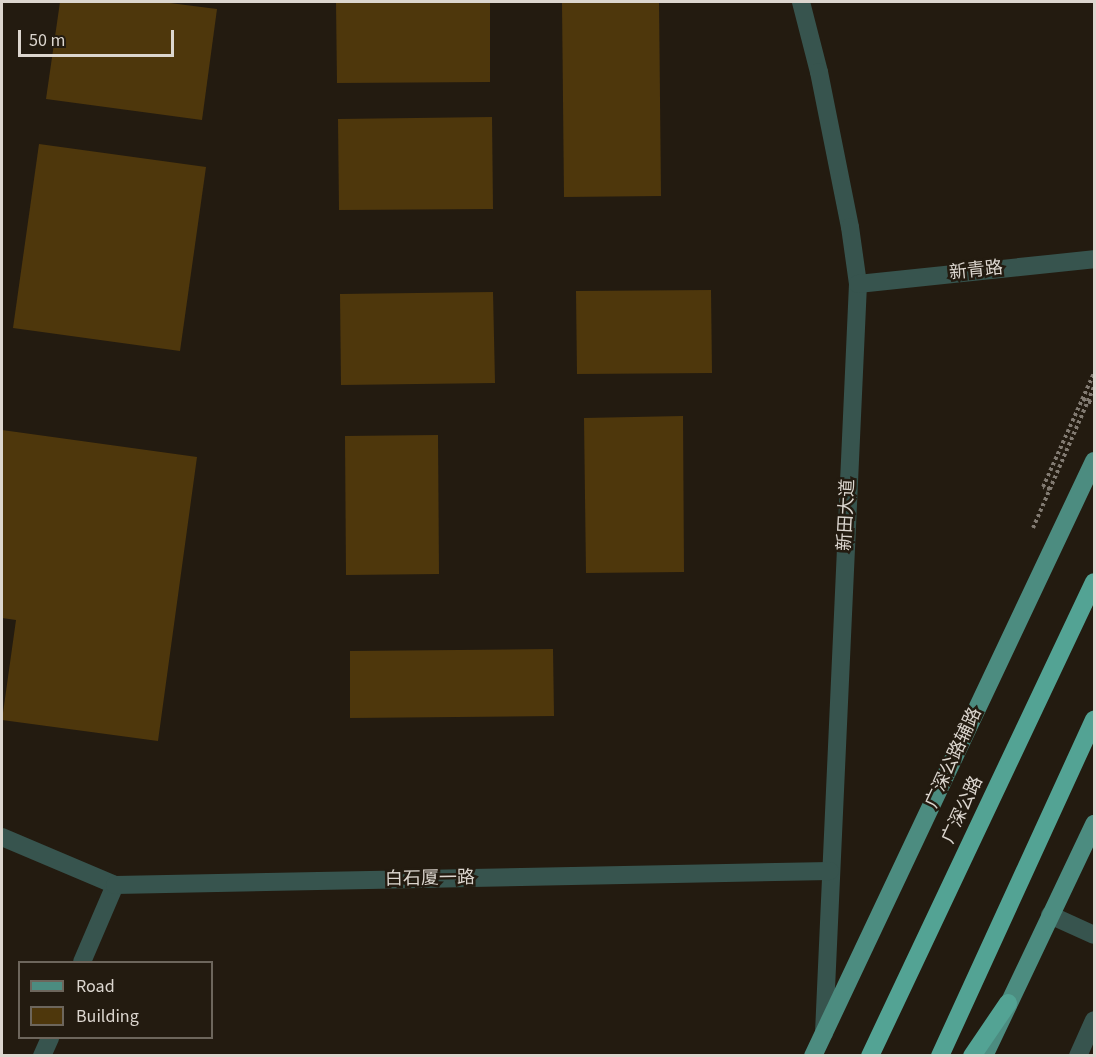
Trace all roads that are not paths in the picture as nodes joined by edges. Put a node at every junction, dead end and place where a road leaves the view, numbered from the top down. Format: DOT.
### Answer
graph roads {
  1 [pos="801,2"];
  2 [pos="1095,259"];
  3 [pos="858,284"];
  4 [pos="1095,461"];
  5 [pos="1095,582"];
  6 [pos="1095,720"];
  7 [pos="1095,824"];
  8 [pos="2,837"];
  9 [pos="830,871"];
  10 [pos="115,885"];
  11 [pos="1050,915"];
  12 [pos="1095,935"];
  13 [pos="83,961"];
  14 [pos="1008,1003"];
  15 [pos="1095,1020"];
  16 [pos="824,1034"];
  17 [pos="50,1039"];
  18 [pos="42,1056"];
  19 [pos="813,1056"];
  20 [pos="870,1056"];
  21 [pos="939,1056"];
  22 [pos="972,1056"];
  23 [pos="984,1056"];
  24 [pos="1078,1056"];
  1 -- 3 [label="street, 新田大道"];
  2 -- 3 [label="street, 新青路"];
  3 -- 9 [label="street, 新田大道"];
  4 -- 16 [label="main road, 广深公路辅路"];
  5 -- 20 [label="highway, 广深公路"];
  6 -- 21 [label="highway"];
  7 -- 11 [label="main road"];
  8 -- 10 [label="street"];
  9 -- 10 [label="street, 白石厦一路"];
  9 -- 16 [label="street, 新田大道"];
  10 -- 13 [label="street"];
  11 -- 12 [label="street"];
  11 -- 14 [label="main road"];
  14 -- 22 [label="highway"];
  14 -- 23 [label="main road"];
  15 -- 24 [label="street"];
  16 -- 19 [label="main road, 广深公路辅路"];
  17 -- 18 [label="street"];
}
